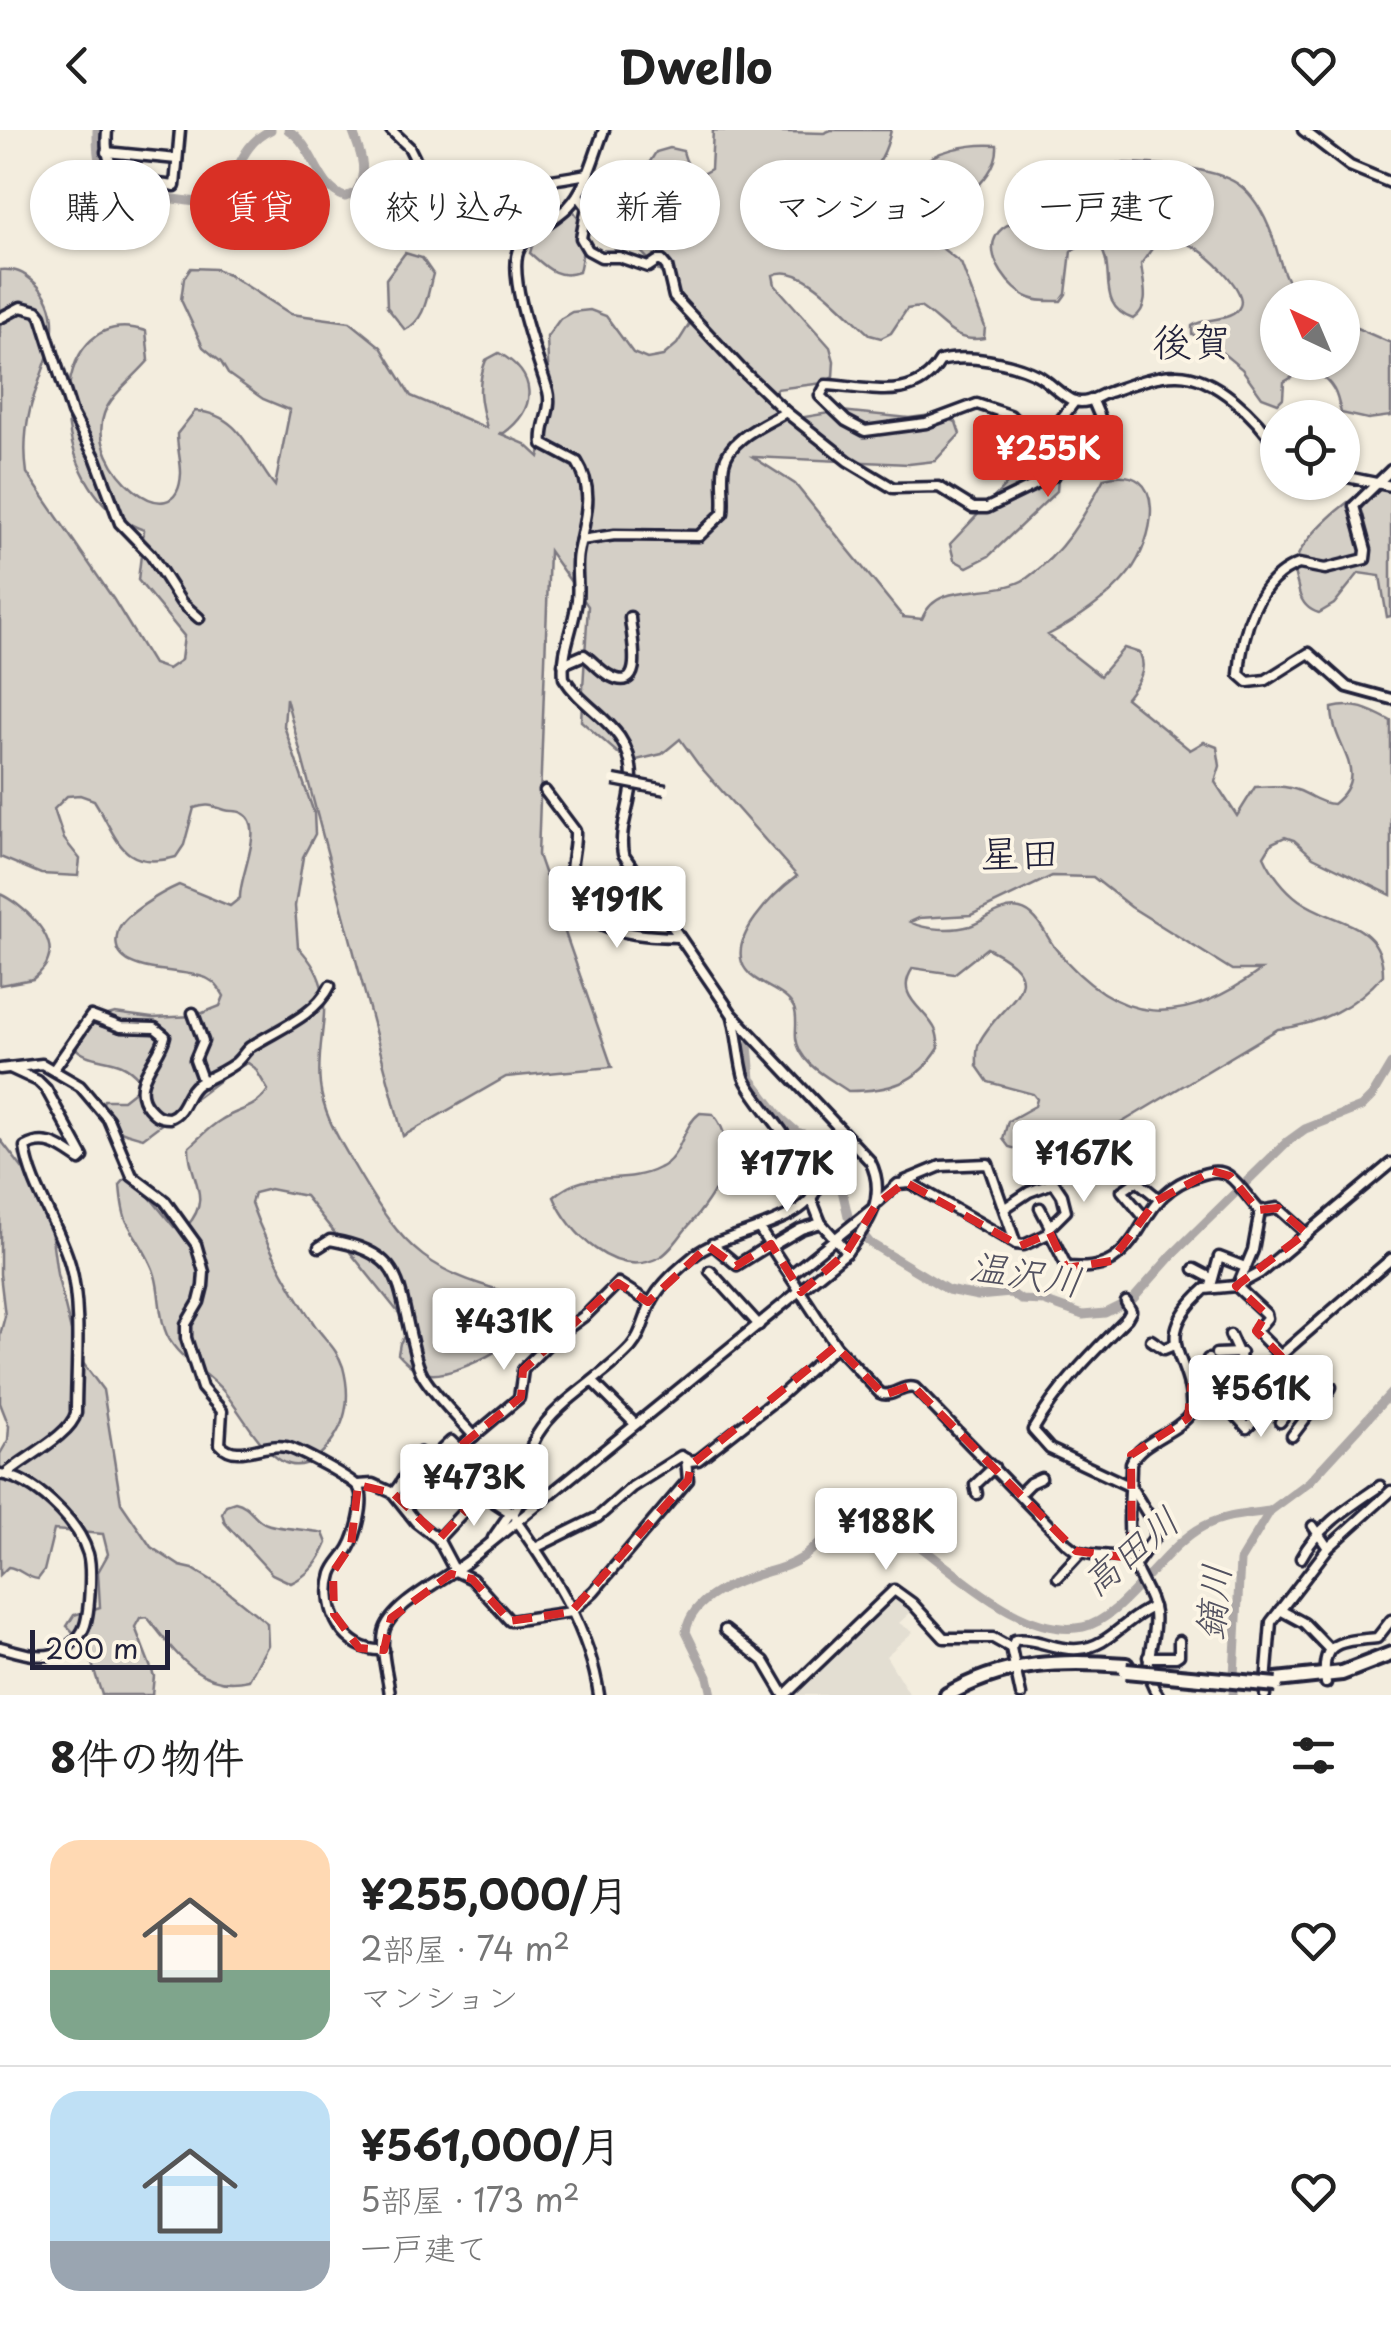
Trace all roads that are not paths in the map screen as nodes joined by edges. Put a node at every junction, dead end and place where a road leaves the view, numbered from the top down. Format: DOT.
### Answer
graph roads {
  1 [pos="107,130"];
  2 [pos="168,130"];
  3 [pos="392,130"];
  4 [pos="604,130"];
  5 [pos="1303,130"];
  6 [pos="180,131"];
  7 [pos="106,152"];
  8 [pos="177,159"];
  9 [pos="592,160"];
  10 [pos="580,175"];
  11 [pos="1391,184"];
  12 [pos="580,190"];
  13 [pos="578,194"];
  14 [pos="0,318"];
  15 [pos="1075,401"];
  16 [pos="1093,401"];
  17 [pos="786,412"];
  18 [pos="1260,423"];
  19 [pos="1391,470"];
  20 [pos="1360,481"];
  21 [pos="1376,485"];
  22 [pos="1391,486"];
  23 [pos="582,540"];
  24 [pos="199,618"];
  25 [pos="630,618"];
  26 [pos="563,664"];
  27 [pos="1391,699"];
  28 [pos="614,780"];
  29 [pos="666,790"];
  30 [pos="545,792"];
  31 [pos="677,937"];
  32 [pos="330,986"];
  33 [pos="193,1013"];
  34 [pos="732,1014"];
  35 [pos="4,1068"];
  36 [pos="54,1069"];
  37 [pos="203,1082"];
  38 [pos="1391,1163"];
  39 [pos="904,1182"];
  40 [pos="811,1198"];
  41 [pos="1159,1199"];
  42 [pos="875,1206"];
  43 [pos="1006,1208"];
  44 [pos="1040,1208"];
  45 [pos="1260,1211"];
  46 [pos="1144,1217"];
  47 [pos="821,1222"];
  48 [pos="760,1230"];
  49 [pos="1050,1230"];
  50 [pos="1306,1233"];
  51 [pos="836,1240"];
  52 [pos="712,1244"];
  53 [pos="1016,1244"];
  54 [pos="771,1245"];
  55 [pos="319,1247"];
  56 [pos="847,1252"];
  57 [pos="1391,1259"];
  58 [pos="1246,1267"];
  59 [pos="1194,1269"];
  60 [pos="710,1271"];
  61 [pos="790,1275"];
  62 [pos="1211,1282"];
  63 [pos="1236,1286"];
  64 [pos="801,1292"];
  65 [pos="650,1303"];
  66 [pos="1128,1304"];
  67 [pos="760,1325"];
  68 [pos="1230,1336"];
  69 [pos="1151,1340"];
  70 [pos="1174,1344"];
  71 [pos="836,1346"];
  72 [pos="1240,1353"];
  73 [pos="1281,1356"];
  74 [pos="1271,1363"];
  75 [pos="1246,1370"];
  76 [pos="1235,1371"];
  77 [pos="1206,1379"];
  78 [pos="594,1383"];
  79 [pos="1189,1386"];
  80 [pos="1284,1386"];
  81 [pos="1331,1388"];
  82 [pos="1299,1397"];
  83 [pos="1314,1408"];
  84 [pos="1265,1410"];
  85 [pos="1280,1422"];
  86 [pos="635,1424"];
  87 [pos="474,1436"];
  88 [pos="1292,1436"];
  89 [pos="458,1448"];
  90 [pos="434,1457"];
  91 [pos="686,1459"];
  92 [pos="994,1467"];
  93 [pos="3,1474"];
  94 [pos="1041,1478"];
  95 [pos="358,1485"];
  96 [pos="470,1485"];
  97 [pos="1131,1487"];
  98 [pos="393,1493"];
  99 [pos="481,1493"];
  100 [pos="1389,1493"];
  101 [pos="977,1494"];
  102 [pos="1020,1494"];
  103 [pos="514,1517"];
  104 [pos="1316,1530"];
  105 [pos="438,1539"];
  106 [pos="535,1548"];
  107 [pos="1328,1548"];
  108 [pos="1081,1552"];
  109 [pos="1301,1558"];
  110 [pos="1134,1563"];
  111 [pos="456,1571"];
  112 [pos="1058,1577"];
  113 [pos="1153,1608"];
  114 [pos="1280,1610"];
  115 [pos="571,1612"];
  116 [pos="1391,1620"];
  117 [pos="725,1630"];
  118 [pos="1179,1641"];
  119 [pos="0,1647"];
  120 [pos="1010,1648"];
  121 [pos="1330,1649"];
  122 [pos="384,1650"];
  123 [pos="1391,1654"];
  124 [pos="1148,1657"];
  125 [pos="1391,1662"];
  126 [pos="1015,1670"];
  127 [pos="1326,1680"];
  128 [pos="1273,1687"];
  129 [pos="390,1695"];
  130 [pos="599,1695"];
  131 [pos="784,1695"];
  132 [pos="947,1695"];
  133 [pos="958,1695"];
  134 [pos="1021,1695"];
  135 [pos="1158,1695"];
  1 -- 7 [label="street"];
  2 -- 6 [label="street"];
  3 -- 10 [label="street"];
  4 -- 9 [label="street"];
  5 -- 11 [label="street"];
  6 -- 8 [label="street"];
  7 -- 8 [label="street"];
  7 -- 8 [label="street"];
  12 -- 13 [label="street"];
  13 -- 17 [label="street"];
  13 -- 23 [label="street"];
  14 -- 24 [label="street"];
  15 -- 15 [label="street"];
  15 -- 16 [label="street"];
  16 -- 17 [label="street"];
  16 -- 18 [label="street"];
  17 -- 23 [label="street"];
  19 -- 21 [label="street"];
  20 -- 21 [label="street"];
  21 -- 22 [label="street"];
  21 -- 27 [label="street"];
  23 -- 26 [label="street"];
  25 -- 26 [label="street"];
  26 -- 31 [label="street"];
  28 -- 29 [label="street, bridge"];
  30 -- 31 [label="street"];
  31 -- 34 [label="street"];
  32 -- 37 [label="street"];
  33 -- 37 [label="street"];
  34 -- 40 [label="street"];
  34 -- 42 [label="street"];
  35 -- 36 [label="street"];
  35 -- 93 [label="street"];
  36 -- 37 [label="street"];
  36 -- 95 [label="street"];
  38 -- 50 [label="street"];
  39 -- 42 [label="street"];
  39 -- 43 [label="street"];
  39 -- 53 [label="street"];
  40 -- 47 [label="street"];
  40 -- 48 [label="street"];
  41 -- 45 [label="street"];
  41 -- 46 [label="street"];
  41 -- 46 [label="street"];
  42 -- 51 [label="street"];
  42 -- 56 [label="street"];
  43 -- 49 [label="street"];
  43 -- 53 [label="street"];
  44 -- 49 [label="street"];
  45 -- 50 [label="street"];
  45 -- 58 [label="street"];
  46 -- 49 [label="street"];
  47 -- 51 [label="street"];
  47 -- 54 [label="street"];
  48 -- 52 [label="street"];
  48 -- 54 [label="street"];
  49 -- 53 [label="street"];
  50 -- 63 [label="street"];
  51 -- 56 [label="street"];
  51 -- 61 [label="street"];
  52 -- 54 [label="street"];
  52 -- 65 [label="street"];
  54 -- 61 [label="street"];
  55 -- 87 [label="street"];
  56 -- 64 [label="street"];
  57 -- 73 [label="street"];
  58 -- 62 [label="street"];
  58 -- 63 [label="street"];
  59 -- 62 [label="street"];
  60 -- 67 [label="street"];
  61 -- 64 [label="street"];
  62 -- 63 [label="street"];
  62 -- 70 [label="street"];
  63 -- 73 [label="street"];
  64 -- 67 [label="street"];
  64 -- 71 [label="street"];
  65 -- 78 [label="street"];
  65 -- 87 [label="street"];
  66 -- 97 [label="street"];
  67 -- 86 [label="street"];
  68 -- 72 [label="street"];
  69 -- 70 [label="street"];
  70 -- 79 [label="street"];
  71 -- 91 [label="street"];
  71 -- 92 [label="street"];
  72 -- 75 [label="street"];
  72 -- 77 [label="street"];
  73 -- 74 [label="street"];
  74 -- 75 [label="street"];
  74 -- 80 [label="street"];
  75 -- 76 [label="street"];
  76 -- 77 [label="street"];
  76 -- 84 [label="street"];
  77 -- 79 [label="street"];
  77 -- 84 [label="street"];
  78 -- 86 [label="street"];
  78 -- 103 [label="street"];
  79 -- 97 [label="street"];
  80 -- 82 [label="street"];
  80 -- 84 [label="street"];
  81 -- 83 [label="street"];
  82 -- 83 [label="street"];
  82 -- 85 [label="street"];
  83 -- 88 [label="street"];
  86 -- 103 [label="street"];
  87 -- 89 [label="street"];
  89 -- 90 [label="street"];
  89 -- 96 [label="street"];
  90 -- 96 [label="street"];
  90 -- 98 [label="street"];
  91 -- 106 [label="street"];
  91 -- 115 [label="street"];
  92 -- 101 [label="street"];
  92 -- 102 [label="street"];
  93 -- 119 [label="street"];
  94 -- 102 [label="street"];
  95 -- 98 [label="street"];
  95 -- 122 [label="street"];
  96 -- 99 [label="street"];
  97 -- 110 [label="street"];
  97 -- 110 [label="street"];
  98 -- 105 [label="street"];
  99 -- 103 [label="street"];
  99 -- 105 [label="street"];
  100 -- 104 [label="street"];
  100 -- 107 [label="street"];
  102 -- 108 [label="street"];
  103 -- 106 [label="street"];
  103 -- 111 [label="street"];
  104 -- 107 [label="street"];
  104 -- 109 [label="street"];
  105 -- 111 [label="street"];
  106 -- 115 [label="street"];
  107 -- 114 [label="street"];
  108 -- 110 [label="street"];
  108 -- 112 [label="street"];
  110 -- 113 [label="street"];
  111 -- 115 [label="street"];
  111 -- 122 [label="street"];
  113 -- 120 [label="street"];
  113 -- 124 [label="street"];
  114 -- 121 [label="street"];
  114 -- 128 [label="street"];
  115 -- 130 [label="street"];
  116 -- 121 [label="street"];
  117 -- 131 [label="street"];
  118 -- 124 [label="street"];
  120 -- 126 [label="street"];
  120 -- 131 [label="street"];
  121 -- 127 [label="street"];
  122 -- 129 [label="street"];
  123 -- 127 [label="highway"];
  124 -- 135 [label="street"];
  125 -- 127 [label="highway"];
  126 -- 128 [label="highway, bridge"];
  126 -- 132 [label="highway"];
  126 -- 133 [label="highway"];
  126 -- 134 [label="street"];
  127 -- 128 [label="highway"];
}
